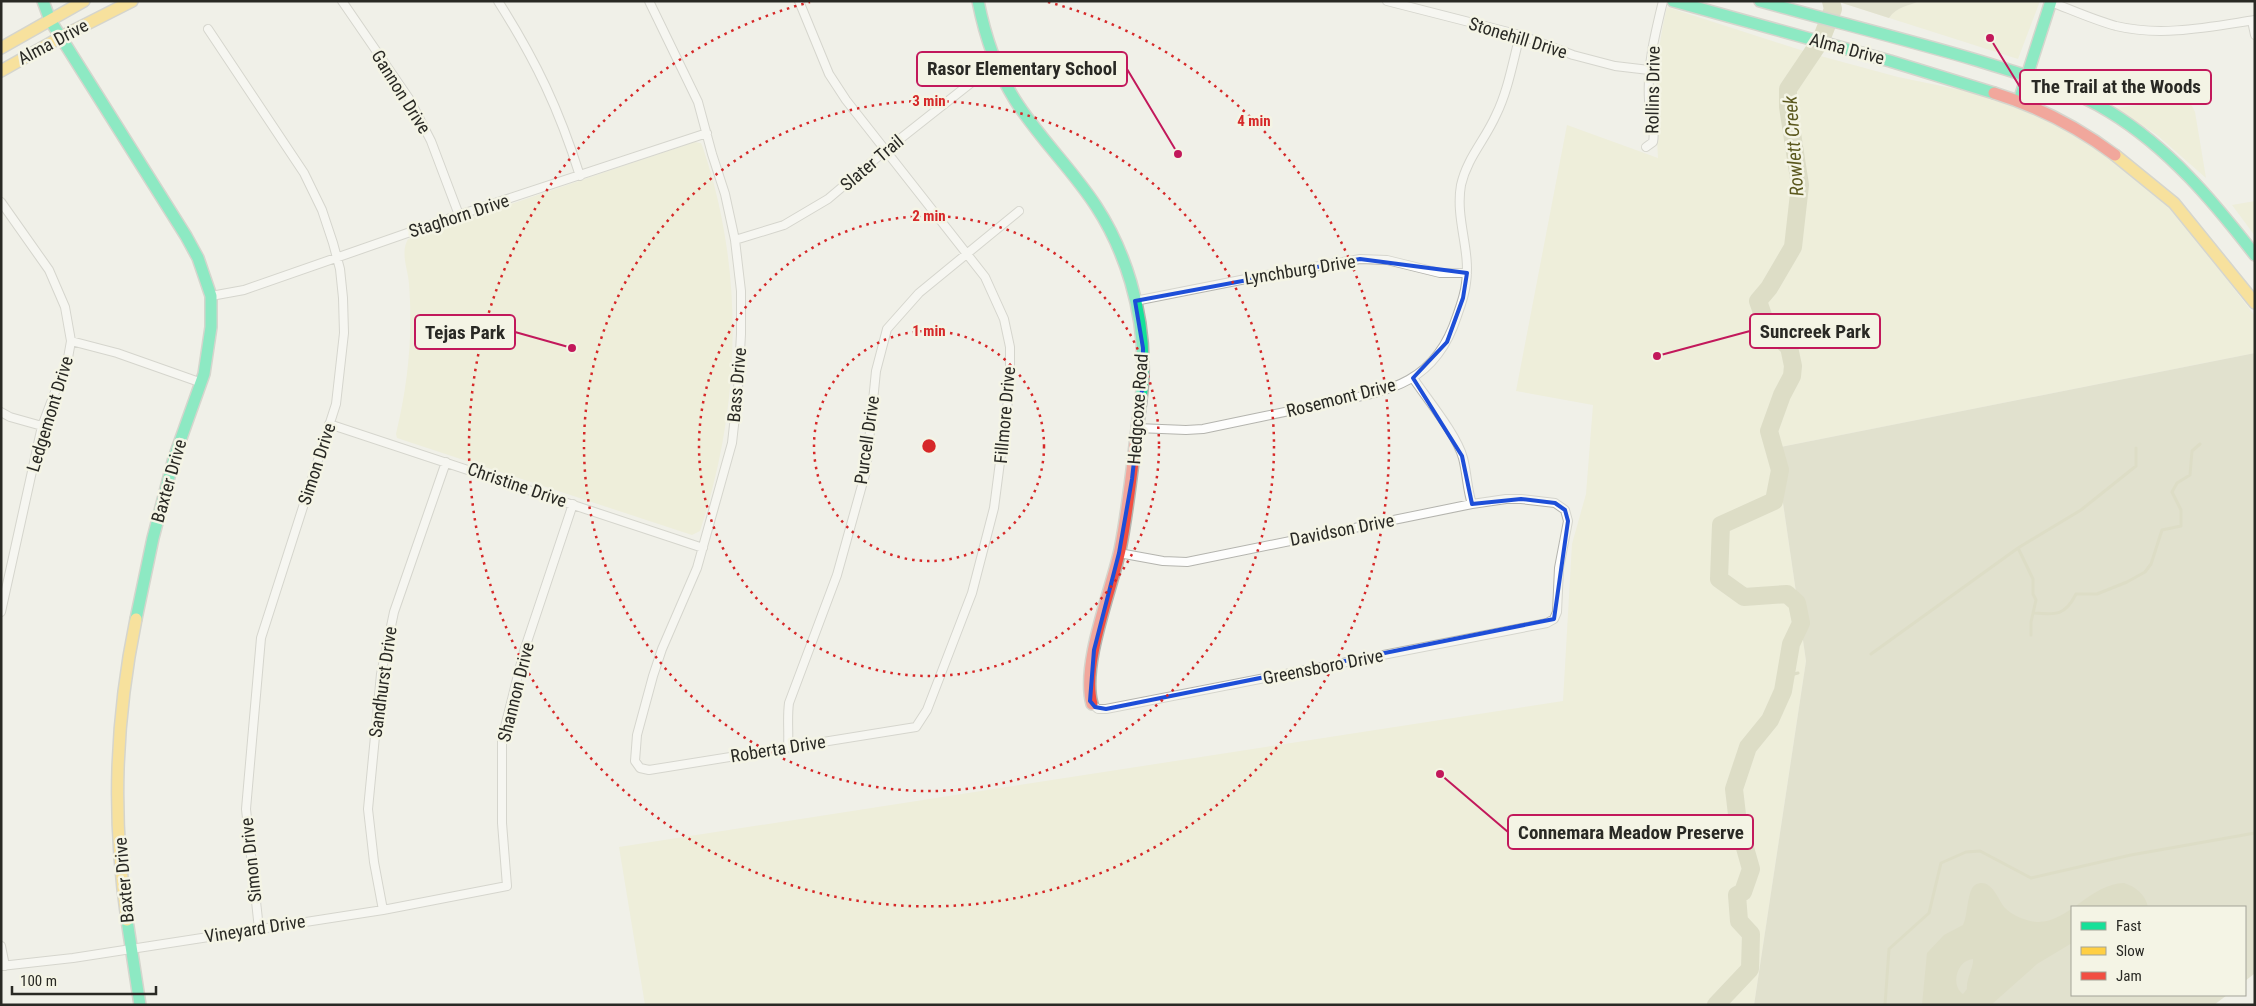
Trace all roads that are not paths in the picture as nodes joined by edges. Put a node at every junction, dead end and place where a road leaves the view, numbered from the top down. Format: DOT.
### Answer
graph roads {
  1 [pos="43,1"];
  2 [pos="84,1"];
  3 [pos="132,1"];
  4 [pos="342,1"];
  5 [pos="498,1"];
  6 [pos="649,1"];
  7 [pos="799,1"];
  8 [pos="978,1"];
  9 [pos="1387,1"];
  10 [pos="1663,1"];
  11 [pos="1673,1"];
  12 [pos="1760,1"];
  13 [pos="2051,2"];
  14 [pos="50,20"];
  15 [pos="2254,20"];
  16 [pos="208,29"];
  17 [pos="1520,35"];
  18 [pos="2255,35"];
  19 [pos="61,37"];
  20 [pos="1,48"];
  21 [pos="997,65"];
  22 [pos="1649,70"];
  23 [pos="1,71"];
  24 [pos="2027,76"];
  25 [pos="2019,101"];
  26 [pos="707,133"];
  27 [pos="1646,147"];
  28 [pos="886,150"];
  29 [pos="580,176"];
  30 [pos="1,202"];
  31 [pos="1019,211"];
  32 [pos="459,215"];
  33 [pos="735,240"];
  34 [pos="968,253"];
  35 [pos="2255,255"];
  36 [pos="336,257"];
  37 [pos="1467,273"];
  38 [pos="211,296"];
  39 [pos="1134,301"];
  40 [pos="2255,303"];
  41 [pos="71,341"];
  42 [pos="1413,378"];
  43 [pos="202,383"];
  44 [pos="1,412"];
  45 [pos="329,424"];
  46 [pos="42,426"];
  47 [pos="1137,428"];
  48 [pos="446,462"];
  49 [pos="573,504"];
  50 [pos="1472,504"];
  51 [pos="703,548"];
  52 [pos="1119,553"];
  53 [pos="1,612"];
  54 [pos="1554,619"];
  55 [pos="1092,704"];
  56 [pos="916,727"];
  57 [pos="788,748"];
  58 [pos="640,768"];
  59 [pos="507,886"];
  60 [pos="383,910"];
  61 [pos="259,929"];
  62 [pos="1,946"];
  63 [pos="131,948"];
  64 [pos="3,966"];
  65 [pos="140,1005"];
  1 -- 14 [label="street, Baxter Drive"];
  2 -- 14 [label="street, Alma Drive"];
  3 -- 19 [label="street, Alma Drive"];
  4 -- 32 [label="street, Gannon Drive"];
  5 -- 29 [label="street"];
  6 -- 26 [label="street, Bass Drive"];
  7 -- 28 [label="street, Fillmore Drive"];
  8 -- 21 [label="street, Hedgcoxe Road"];
  9 -- 17 [label="street, Stonehill Drive"];
  10 -- 22 [label="street, Rollins Drive"];
  11 -- 25 [label="street, Alma Drive"];
  12 -- 24 [label="street, Alma Drive"];
  13 -- 15 [label="street"];
  13 -- 24 [label="street"];
  14 -- 19 [label="street, Baxter Drive"];
  14 -- 20 [label="street, Alma Drive"];
  15 -- 18 [label="street"];
  16 -- 36 [label="street, Simon Drive"];
  17 -- 22 [label="street, Stonehill Drive"];
  17 -- 37 [label="street, Rosemont Drive"];
  19 -- 23 [label="street, Alma Drive"];
  19 -- 38 [label="street, Baxter Drive"];
  21 -- 28 [label="street, Slater Trail"];
  21 -- 39 [label="street, Hedgcoxe Road"];
  22 -- 27 [label="street, Rollins Drive"];
  24 -- 25 [label="street"];
  24 -- 35 [label="street, Alma Drive"];
  25 -- 40 [label="street, Alma Drive"];
  26 -- 29 [label="street, Staghorn Drive"];
  26 -- 33 [label="street, Bass Drive"];
  28 -- 33 [label="street, Slater Trail"];
  28 -- 34 [label="street, Fillmore Drive"];
  29 -- 32 [label="street, Staghorn Drive"];
  30 -- 41 [label="street, Ledgemont Drive"];
  31 -- 34 [label="street, Purcell Drive"];
  32 -- 36 [label="street, Staghorn Drive"];
  33 -- 51 [label="street, Bass Drive"];
  34 -- 56 [label="street, Fillmore Drive"];
  34 -- 57 [label="street, Purcell Drive"];
  36 -- 38 [label="street, Staghorn Drive"];
  36 -- 45 [label="street, Simon Drive"];
  37 -- 39 [label="street, Lynchburg Drive"];
  37 -- 42 [label="street, Rosemont Drive"];
  38 -- 43 [label="street, Baxter Drive"];
  39 -- 47 [label="street, Hedgcoxe Road"];
  41 -- 43 [label="street"];
  41 -- 46 [label="street, Ledgemont Drive"];
  42 -- 47 [label="street, Rosemont Drive"];
  42 -- 50 [label="street"];
  43 -- 63 [label="street, Baxter Drive"];
  44 -- 46 [label="street"];
  45 -- 48 [label="street, Christine Drive"];
  45 -- 61 [label="street, Simon Drive"];
  46 -- 53 [label="street, Ledgemont Drive"];
  47 -- 52 [label="street, Hedgcoxe Road"];
  48 -- 49 [label="street, Christine Drive"];
  48 -- 60 [label="street, Sandhurst Drive"];
  49 -- 51 [label="street, Christine Drive"];
  49 -- 59 [label="street, Shannon Drive"];
  50 -- 52 [label="street, Davidson Drive"];
  50 -- 54 [label="street, Davidson Drive"];
  51 -- 58 [label="street, Bass Drive"];
  52 -- 55 [label="street, Hedgcoxe Road"];
  54 -- 55 [label="street, Greensboro Drive"];
  56 -- 57 [label="street, Roberta Drive"];
  57 -- 58 [label="street, Roberta Drive"];
  59 -- 60 [label="street, Vineyard Drive"];
  60 -- 61 [label="street, Vineyard Drive"];
  61 -- 63 [label="street, Vineyard Drive"];
  62 -- 64 [label="street"];
  63 -- 64 [label="street, Vineyard Drive"];
  63 -- 65 [label="street, Baxter Drive"];
}
